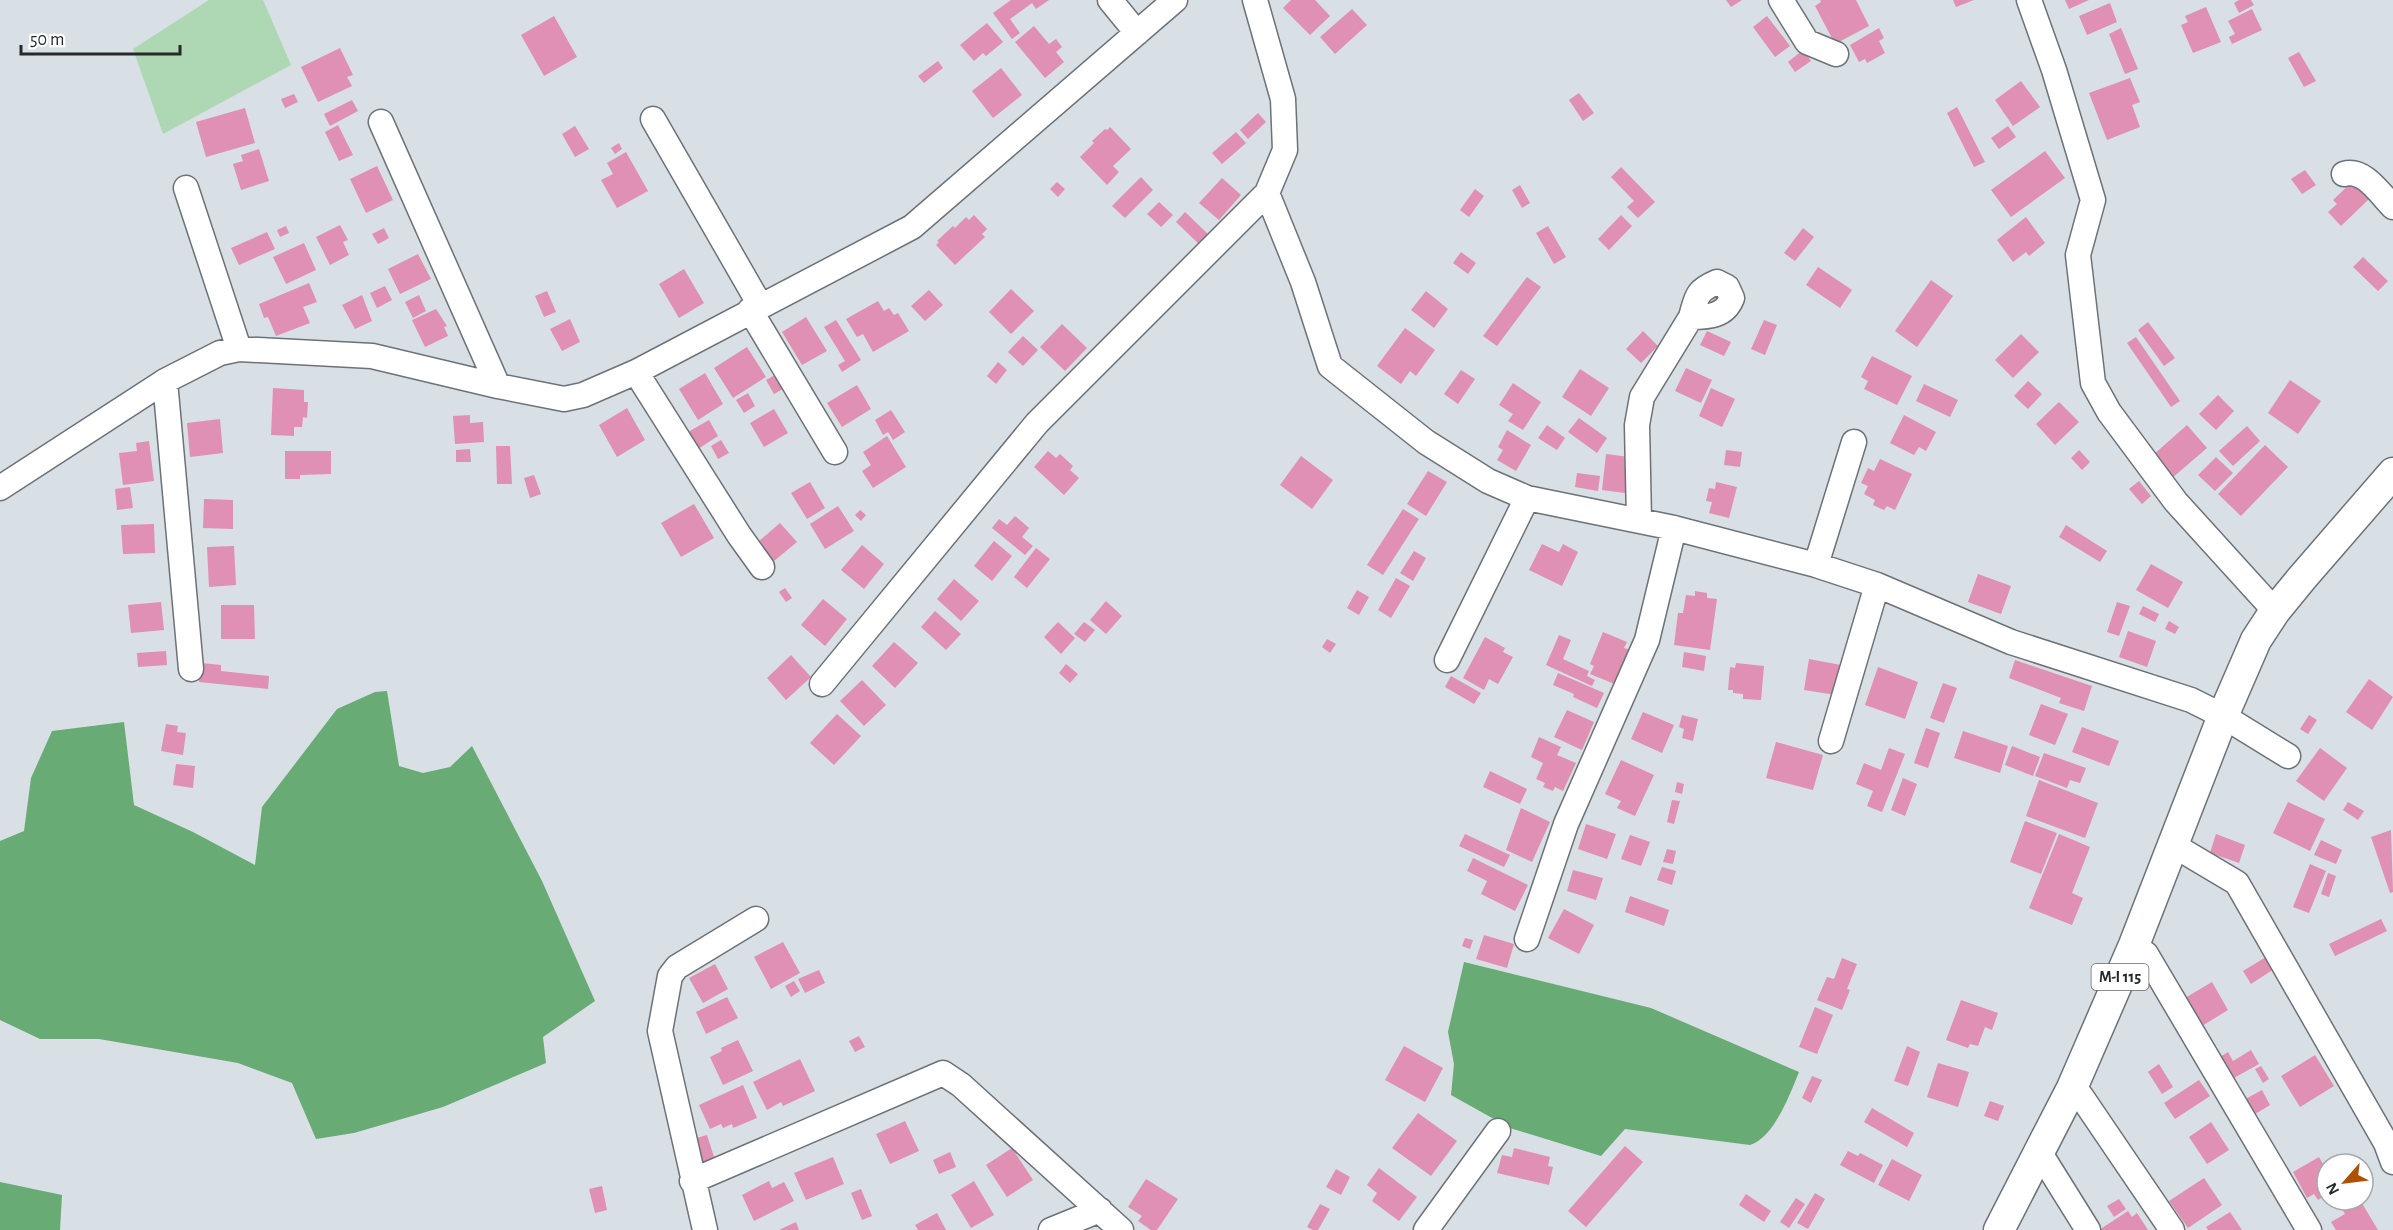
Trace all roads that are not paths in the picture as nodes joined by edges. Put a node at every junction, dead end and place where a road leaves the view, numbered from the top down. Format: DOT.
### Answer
graph roads {
  1 [pos="1110,0"];
  2 [pos="1175,0"];
  3 [pos="1255,0"];
  4 [pos="1781,0"];
  5 [pos="2030,0"];
  6 [pos="1137,33"];
  7 [pos="1836,54"];
  8 [pos="653,119"];
  9 [pos="381,122"];
  10 [pos="2344,174"];
  11 [pos="186,188"];
  12 [pos="1267,192"];
  13 [pos="2393,207"];
  14 [pos="755,308"];
  15 [pos="1691,317"];
  16 [pos="239,349"];
  17 [pos="636,372"];
  18 [pos="165,381"];
  19 [pos="498,386"];
  20 [pos="1854,442"];
  21 [pos="835,452"];
  22 [pos="2393,472"];
  23 [pos="0,488"];
  24 [pos="1527,498"];
  25 [pos="1640,520"];
  26 [pos="1674,528"];
  27 [pos="1816,565"];
  28 [pos="762,567"];
  29 [pos="1877,585"];
  30 [pos="2276,611"];
  31 [pos="1447,660"];
  32 [pos="191,669"];
  33 [pos="822,684"];
  34 [pos="2223,716"];
  35 [pos="1832,741"];
  36 [pos="2288,756"];
  37 [pos="2173,845"];
  38 [pos="756,919"];
  39 [pos="1527,939"];
  40 [pos="2134,945"];
  41 [pos="2072,1088"];
  42 [pos="1498,1131"];
  43 [pos="2040,1154"];
  44 [pos="2393,1162"];
  45 [pos="692,1181"];
  46 [pos="1100,1210"];
  47 [pos="705,1230"];
  48 [pos="1051,1230"];
  49 [pos="1120,1230"];
  50 [pos="1426,1230"];
  51 [pos="1999,1230"];
  52 [pos="2088,1230"];
  53 [pos="2172,1230"];
  54 [pos="2308,1230"];
  1 -- 6 [label="street"];
  2 -- 6 [label="street"];
  3 -- 12 [label="street"];
  4 -- 7 [label="street"];
  5 -- 30 [label="street"];
  6 -- 14 [label="street"];
  8 -- 14 [label="street"];
  9 -- 19 [label="street"];
  10 -- 13 [label="street"];
  11 -- 16 [label="street"];
  12 -- 24 [label="street"];
  12 -- 33 [label="street"];
  14 -- 17 [label="street"];
  14 -- 21 [label="street"];
  15 -- 25 [label="street"];
  16 -- 18 [label="street"];
  16 -- 19 [label="street"];
  17 -- 19 [label="street"];
  17 -- 28 [label="street"];
  18 -- 23 [label="street"];
  18 -- 32 [label="street"];
  20 -- 27 [label="street"];
  22 -- 30 [label="main road, M-I 115"];
  24 -- 25 [label="street"];
  24 -- 31 [label="street"];
  25 -- 26 [label="street"];
  26 -- 27 [label="street"];
  26 -- 39 [label="street"];
  27 -- 29 [label="street"];
  29 -- 34 [label="street"];
  29 -- 35 [label="street"];
  30 -- 34 [label="main road, M-I 115"];
  34 -- 36 [label="street"];
  34 -- 37 [label="main road, M-I 115"];
  37 -- 40 [label="main road, M-I 115"];
  37 -- 44 [label="street"];
  38 -- 45 [label="street"];
  40 -- 41 [label="main road, M-I 115"];
  40 -- 54 [label="street"];
  41 -- 43 [label="main road, M-I 115"];
  41 -- 53 [label="street"];
  42 -- 50 [label="street"];
  43 -- 51 [label="main road, M-I 115"];
  43 -- 52 [label="street"];
  45 -- 46 [label="street"];
  45 -- 47 [label="street"];
  46 -- 48 [label="street"];
  46 -- 49 [label="street"];
}
